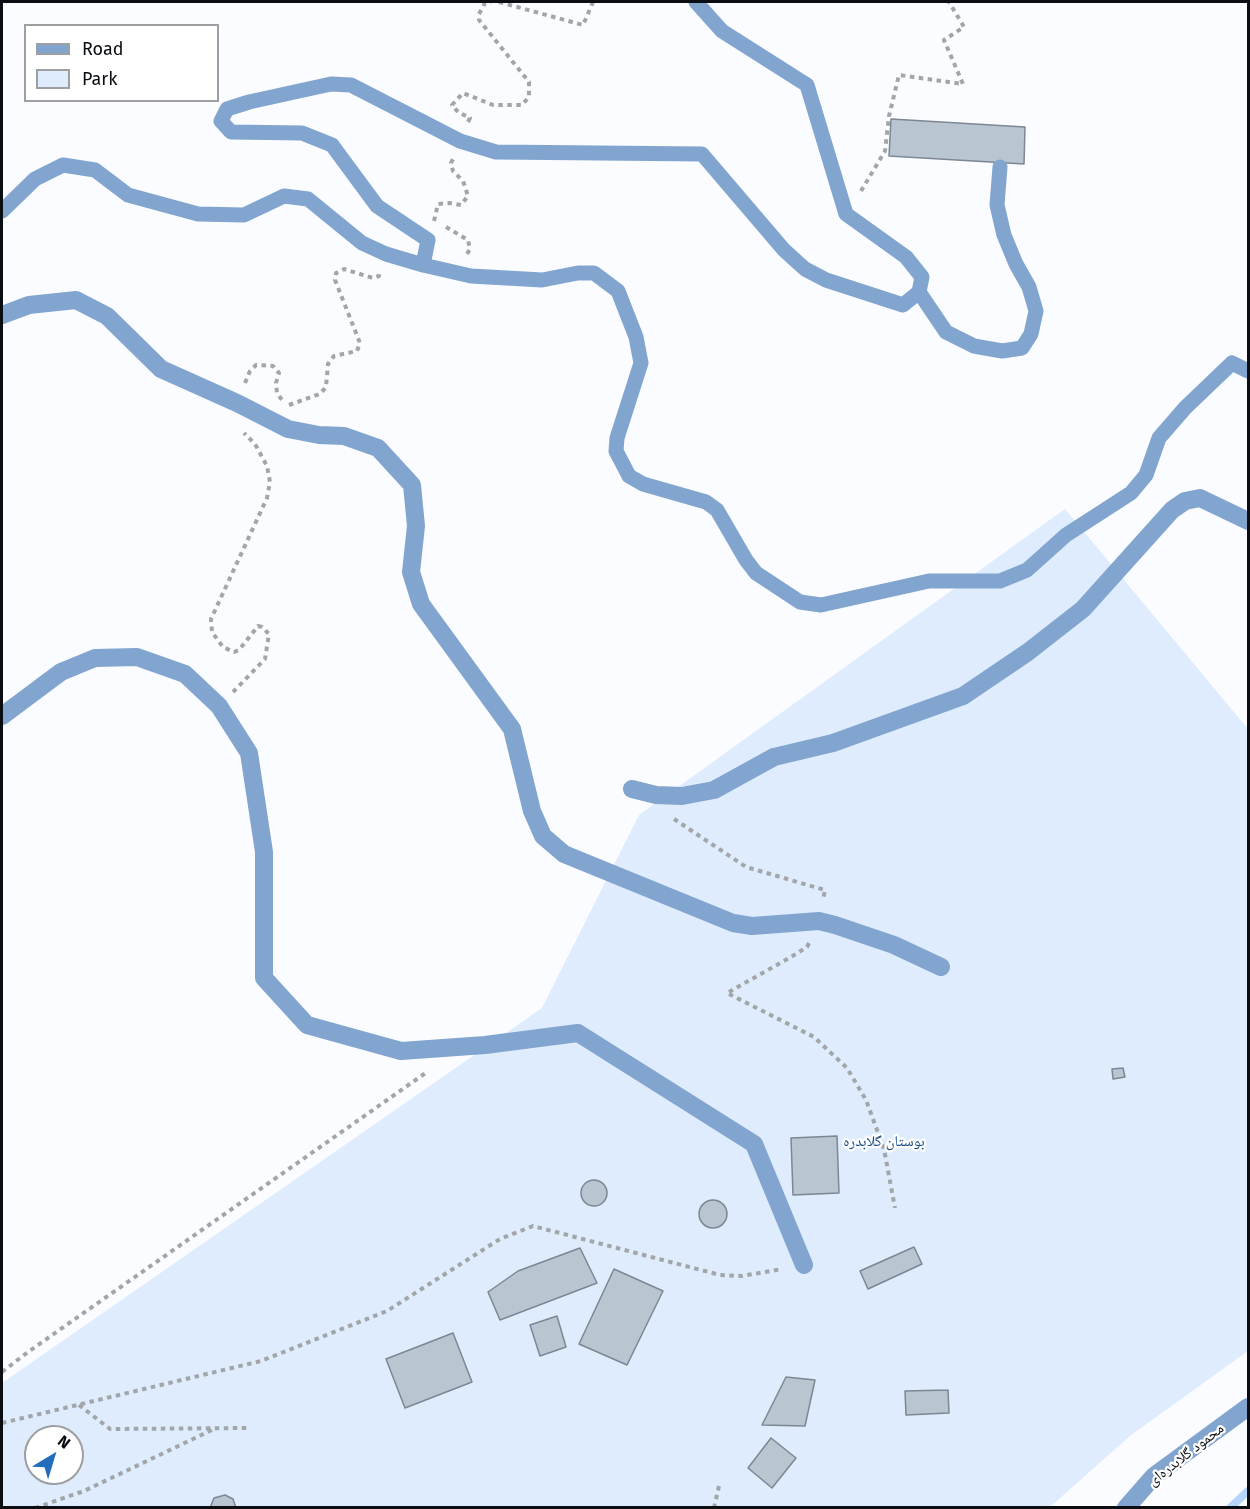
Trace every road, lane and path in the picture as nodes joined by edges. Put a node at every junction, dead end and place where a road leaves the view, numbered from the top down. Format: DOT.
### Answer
graph roads {
  1 [pos="491,2"];
  2 [pos="499,2"];
  3 [pos="593,2"];
  4 [pos="696,2"];
  5 [pos="949,2"];
  6 [pos="460,141"];
  7 [pos="1000,167"];
  8 [pos="2,211"];
  9 [pos="846,214"];
  10 [pos="386,254"];
  11 [pos="423,265"];
  12 [pos="457,274"];
  13 [pos="920,292"];
  14 [pos="2,315"];
  15 [pos="1248,371"];
  16 [pos="237,403"];
  17 [pos="1248,521"];
  18 [pos="219,706"];
  19 [pos="2,716"];
  20 [pos="632,789"];
  21 [pos="656,795"];
  22 [pos="819,921"];
  23 [pos="941,968"];
  24 [pos="464,1046"];
  25 [pos="895,1208"];
  26 [pos="804,1266"];
  27 [pos="2,1372"];
  28 [pos="78,1405"];
  29 [pos="1248,1407"];
  30 [pos="2,1423"];
  31 [pos="216,1428"];
  32 [pos="249,1428"];
  33 [pos="719,1486"];
  34 [pos="35,1508"];
  35 [pos="714,1508"];
  36 [pos="1126,1508"];
  1 -- 6 [label="path"];
  2 -- 3 [label="path"];
  4 -- 9 [label="lane"];
  5 -- 9 [label="path"];
  6 -- 11 [label="lane"];
  6 -- 12 [label="path"];
  6 -- 13 [label="lane"];
  7 -- 13 [label="lane"];
  8 -- 10 [label="lane"];
  9 -- 13 [label="lane"];
  10 -- 11 [label="lane"];
  10 -- 16 [label="path"];
  11 -- 12 [label="lane"];
  12 -- 15 [label="lane"];
  14 -- 16 [label="street"];
  16 -- 18 [label="path"];
  16 -- 22 [label="street"];
  17 -- 21 [label="street"];
  18 -- 19 [label="street"];
  18 -- 24 [label="street"];
  20 -- 21 [label="street"];
  21 -- 22 [label="path"];
  22 -- 23 [label="street"];
  22 -- 25 [label="path"];
  24 -- 26 [label="street"];
  24 -- 27 [label="path"];
  26 -- 28 [label="path"];
  28 -- 30 [label="path"];
  28 -- 31 [label="path"];
  29 -- 36 [label="street, محمود گلابدره‌ای"];
  31 -- 32 [label="path"];
  31 -- 34 [label="path"];
  33 -- 35 [label="path"];
}
